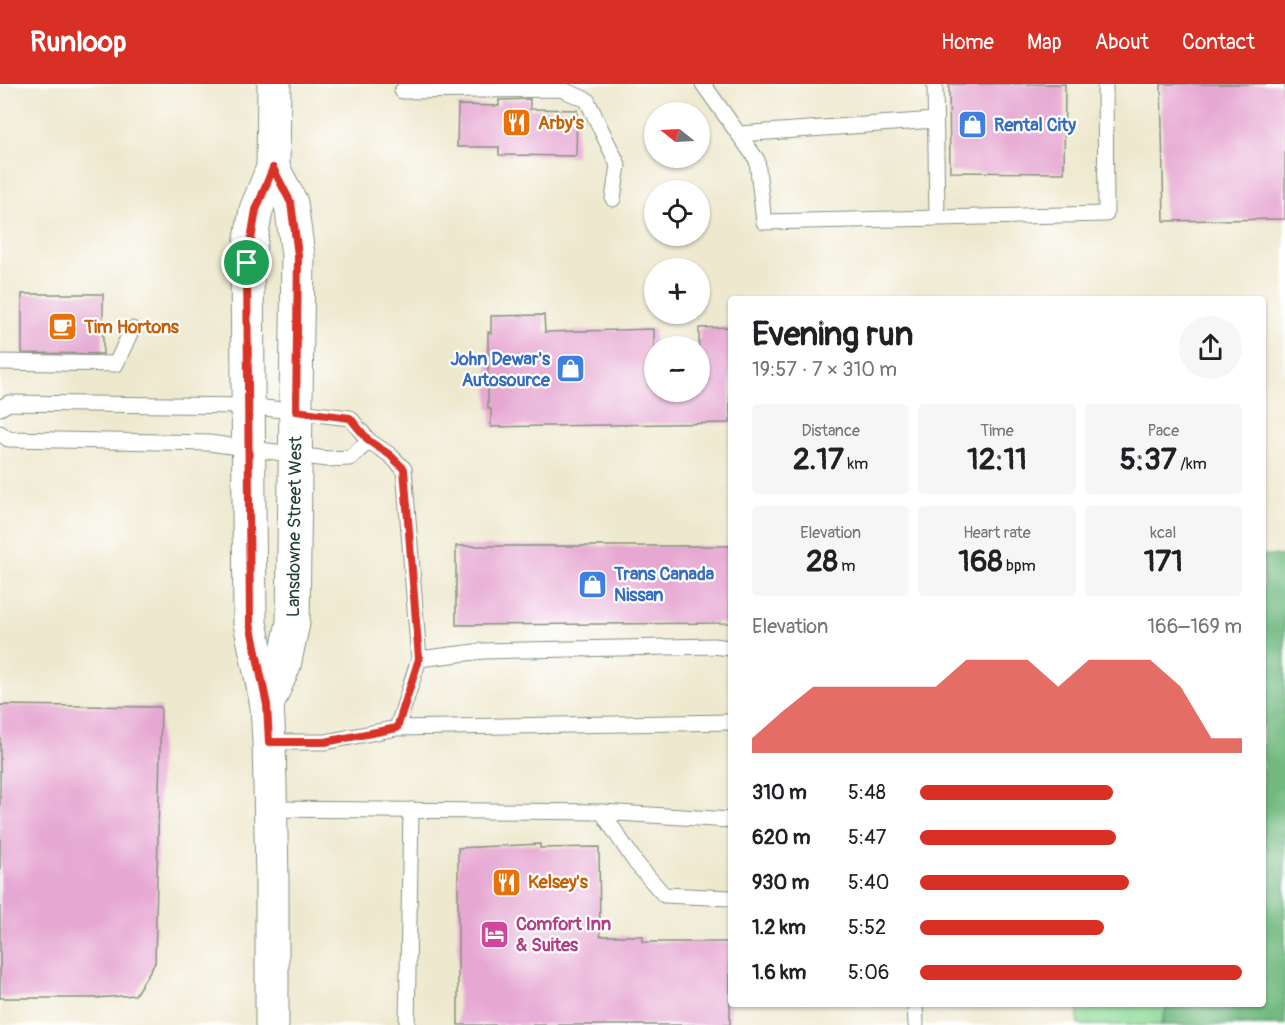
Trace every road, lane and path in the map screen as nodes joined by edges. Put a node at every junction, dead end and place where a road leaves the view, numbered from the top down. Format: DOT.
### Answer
graph roads {
  1 [pos="274,84"];
  2 [pos="703,84"];
  3 [pos="935,84"];
  4 [pos="1105,84"];
  5 [pos="402,91"];
  6 [pos="936,120"];
  7 [pos="739,134"];
  8 [pos="273,168"];
  9 [pos="613,200"];
  10 [pos="937,218"];
  11 [pos="132,329"];
  12 [pos="0,362"];
  13 [pos="248,406"];
  14 [pos="0,408"];
  15 [pos="296,411"];
  16 [pos="0,433"];
  17 [pos="369,441"];
  18 [pos="248,448"];
  19 [pos="295,455"];
  20 [pos="728,648"];
  21 [pos="419,659"];
  22 [pos="267,705"];
  23 [pos="728,722"];
  24 [pos="397,728"];
  25 [pos="269,742"];
  26 [pos="270,809"];
  27 [pos="411,810"];
  28 [pos="602,812"];
  29 [pos="728,820"];
  30 [pos="728,898"];
  31 [pos="915,1007"];
  32 [pos="272,1025"];
  33 [pos="407,1025"];
  34 [pos="916,1025"];
  1 -- 8 [label="main road, Lansdowne Street West"];
  2 -- 7 [label="lane"];
  3 -- 6 [label="lane"];
  4 -- 10 [label="lane"];
  5 -- 9 [label="lane"];
  6 -- 7 [label="lane"];
  6 -- 10 [label="lane"];
  7 -- 10 [label="lane"];
  8 -- 13 [label="main road, Lansdowne Street West"];
  8 -- 15 [label="main road, Lansdowne Street West"];
  11 -- 12 [label="lane"];
  13 -- 14 [label="lane"];
  13 -- 15 [label="lane"];
  13 -- 18 [label="main road, Lansdowne Street West"];
  15 -- 17 [label="lane"];
  15 -- 19 [label="main road, Lansdowne Street West"];
  16 -- 18 [label="lane"];
  17 -- 19 [label="lane"];
  17 -- 21 [label="lane"];
  18 -- 19 [label="lane"];
  18 -- 22 [label="main road, Lansdowne Street West"];
  19 -- 22 [label="main road, Lansdowne Street West"];
  20 -- 21 [label="lane"];
  21 -- 24 [label="lane"];
  22 -- 25 [label="main road, Lansdowne Street West"];
  23 -- 24 [label="lane"];
  24 -- 25 [label="lane"];
  25 -- 26 [label="main road, Lansdowne Street West"];
  26 -- 27 [label="lane"];
  26 -- 32 [label="main road, Lansdowne Street West"];
  27 -- 28 [label="lane"];
  27 -- 33 [label="lane"];
  28 -- 29 [label="lane"];
  28 -- 30 [label="lane"];
  31 -- 34 [label="lane"];
}
